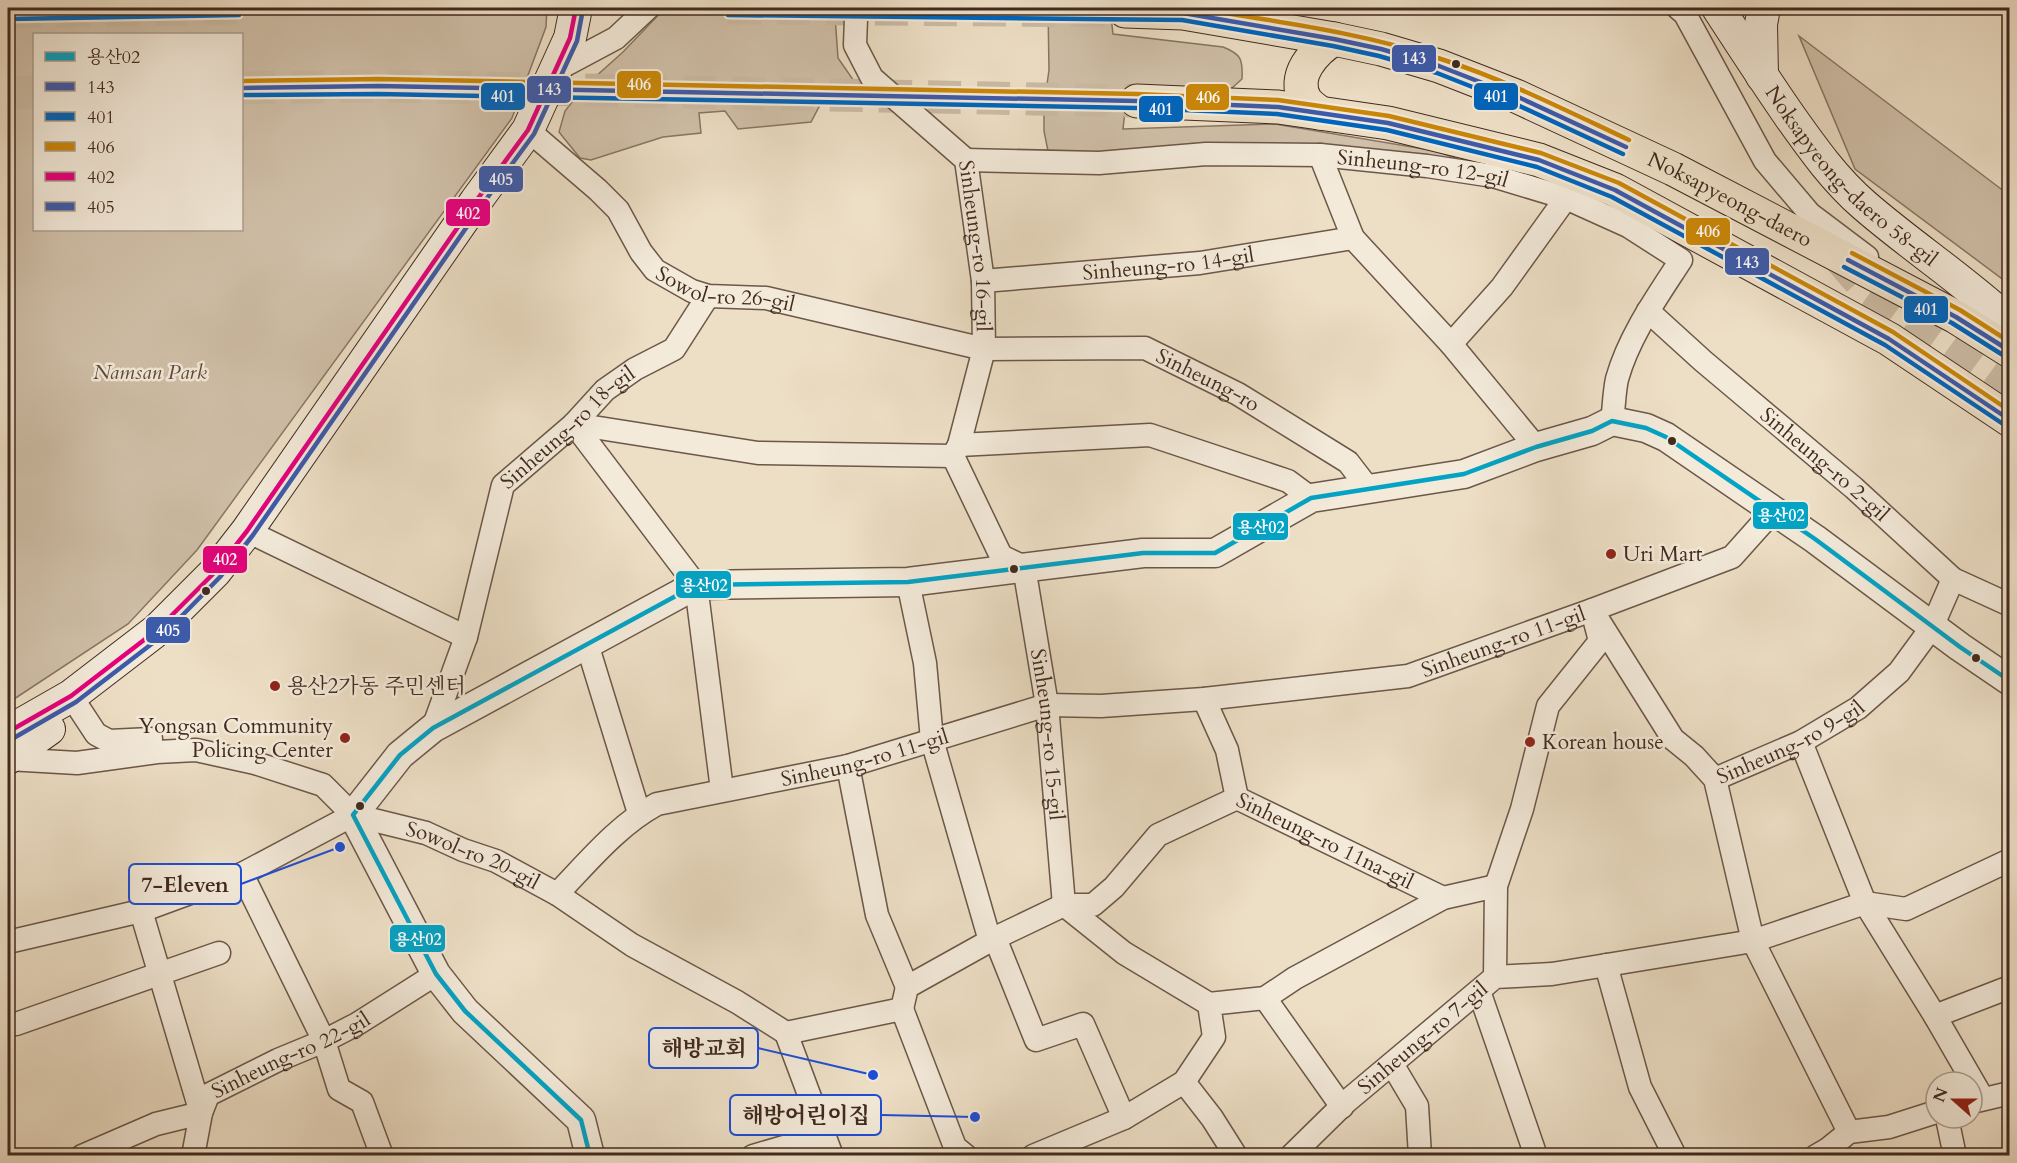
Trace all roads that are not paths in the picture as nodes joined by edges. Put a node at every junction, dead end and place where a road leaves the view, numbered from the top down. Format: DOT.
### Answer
graph roads {
  1 [pos="576,8"];
  2 [pos="648,8"];
  3 [pos="859,8"];
  4 [pos="1678,8"];
  5 [pos="1718,8"];
  6 [pos="1764,8"];
  7 [pos="1187,10"];
  8 [pos="1125,11"];
  9 [pos="1334,39"];
  10 [pos="556,70"];
  11 [pos="1762,76"];
  12 [pos="1137,101"];
  13 [pos="1320,113"];
  14 [pos="528,130"];
  15 [pos="1320,155"];
  16 [pos="966,160"];
  17 [pos="1566,198"];
  18 [pos="1353,238"];
  19 [pos="983,281"];
  20 [pos="708,296"];
  21 [pos="1918,297"];
  22 [pos="1648,311"];
  23 [pos="2010,322"];
  24 [pos="1451,344"];
  25 [pos="984,349"];
  26 [pos="2010,351"];
  27 [pos="2010,420"];
  28 [pos="1612,421"];
  29 [pos="574,424"];
  30 [pos="1536,447"];
  31 [pos="956,451"];
  32 [pos="1368,488"];
  33 [pos="1311,498"];
  34 [pos="1774,510"];
  35 [pos="247,531"];
  36 [pos="1024,567"];
  37 [pos="1953,579"];
  38 [pos="908,582"];
  39 [pos="696,585"];
  40 [pos="2010,605"];
  41 [pos="1592,610"];
  42 [pos="1932,627"];
  43 [pos="466,637"];
  44 [pos="586,644"];
  45 [pos="2010,681"];
  46 [pos="1204,699"];
  47 [pos="75,702"];
  48 [pos="1047,705"];
  49 [pos="433,728"];
  50 [pos="8,732"];
  51 [pos="932,740"];
  52 [pos="1801,742"];
  53 [pos="196,750"];
  54 [pos="8,758"];
  55 [pos="848,766"];
  56 [pos="1715,779"];
  57 [pos="722,790"];
  58 [pos="1237,798"];
  59 [pos="639,813"];
  60 [pos="353,815"];
  61 [pos="2010,860"];
  62 [pos="242,874"];
  63 [pos="1496,886"];
  64 [pos="556,894"];
  65 [pos="1443,898"];
  66 [pos="1865,903"];
  67 [pos="1064,905"];
  68 [pos="141,911"];
  69 [pos="993,939"];
  70 [pos="1753,941"];
  71 [pos="8,942"];
  72 [pos="219,953"];
  73 [pos="1606,965"];
  74 [pos="159,972"];
  75 [pos="435,974"];
  76 [pos="1487,984"];
  77 [pos="2010,987"];
  78 [pos="905,998"];
  79 [pos="1265,998"];
  80 [pos="1209,1004"];
  81 [pos="1935,1016"];
  82 [pos="16,1024"];
  83 [pos="786,1033"];
  84 [pos="324,1041"];
  85 [pos="1392,1064"];
  86 [pos="1962,1070"];
  87 [pos="1184,1082"];
  88 [pos="2010,1093"];
  89 [pos="1984,1099"];
  90 [pos="1342,1107"];
  91 [pos="201,1113"];
  92 [pos="1924,1116"];
  93 [pos="1124,1118"];
  94 [pos="1950,1130"];
  95 [pos="1849,1132"];
  96 [pos="829,1145"];
  97 [pos="1083,1146"];
  98 [pos="1667,1153"];
  99 [pos="1826,1153"];
  100 [pos="82,1155"];
  101 [pos="193,1155"];
  102 [pos="382,1155"];
  103 [pos="590,1155"];
  104 [pos="753,1155"];
  105 [pos="966,1155"];
  106 [pos="1033,1155"];
  107 [pos="1236,1155"];
  108 [pos="1291,1155"];
  109 [pos="1420,1155"];
  110 [pos="1536,1155"];
  111 [pos="1955,1155"];
  1 -- 10 [label="main road"];
  2 -- 10 [label="street"];
  3 -- 16 [label="street, Sinheung-ro 16-gil"];
  4 -- 21 [label="street"];
  5 -- 11 [label="main road, Noksapyeong-daero 58-gil"];
  6 -- 11 [label="main road"];
  7 -- 8 [label="main road, Noksapyeong-daero"];
  7 -- 9 [label="main road, Noksapyeong-daero"];
  9 -- 13 [label="main road"];
  9 -- 21 [label="main road, Noksapyeong-daero"];
  10 -- 14 [label="main road"];
  11 -- 23 [label="main road, Noksapyeong-daero 58-gil"];
  12 -- 13 [label="main road"];
  13 -- 27 [label="main road"];
  14 -- 20 [label="street, Sowol-ro 26-gil"];
  14 -- 35 [label="main road"];
  15 -- 16 [label="street, Sinheung-ro 12-gil"];
  15 -- 17 [label="street, Sinheung-ro 12-gil"];
  15 -- 18 [label="street"];
  16 -- 19 [label="street, Sinheung-ro 16-gil"];
  17 -- 22 [label="street, Sinheung-ro 12-gil"];
  17 -- 24 [label="street"];
  18 -- 19 [label="street, Sinheung-ro 14-gil"];
  18 -- 24 [label="street"];
  19 -- 25 [label="street, Sinheung-ro 16-gil"];
  20 -- 25 [label="street, Sowol-ro 26-gil"];
  20 -- 29 [label="street, Sinheung-ro 18-gil"];
  21 -- 26 [label="main road, Noksapyeong-daero"];
  22 -- 28 [label="street, Sinheung-ro 12-gil"];
  22 -- 37 [label="street, Sinheung-ro 2-gil"];
  24 -- 30 [label="street"];
  25 -- 31 [label="street, Sinheung-ro 16-gil"];
  25 -- 32 [label="street, Sinheung-ro"];
  28 -- 30 [label="street"];
  28 -- 34 [label="street"];
  29 -- 31 [label="street"];
  29 -- 39 [label="street"];
  29 -- 43 [label="street, Sinheung-ro 18-gil"];
  30 -- 32 [label="street"];
  31 -- 33 [label="street"];
  31 -- 36 [label="street"];
  32 -- 33 [label="street"];
  33 -- 36 [label="street"];
  34 -- 41 [label="street, Sinheung-ro 11-gil"];
  34 -- 42 [label="street"];
  35 -- 43 [label="street"];
  35 -- 47 [label="main road"];
  36 -- 38 [label="street"];
  36 -- 48 [label="street, Sinheung-ro 15-gil"];
  37 -- 40 [label="street, Sinheung-ro 2-gil"];
  37 -- 42 [label="street, Sinheung-ro 9-gil"];
  38 -- 39 [label="street"];
  38 -- 51 [label="street"];
  39 -- 44 [label="street"];
  39 -- 57 [label="street"];
  41 -- 46 [label="street, Sinheung-ro 11-gil"];
  41 -- 56 [label="street, Sinheung-ro 9-gil"];
  41 -- 63 [label="street"];
  42 -- 45 [label="street"];
  42 -- 52 [label="street, Sinheung-ro 9-gil"];
  43 -- 49 [label="street, Sinheung-ro 18-gil"];
  44 -- 49 [label="street"];
  44 -- 59 [label="street"];
  46 -- 48 [label="street, Sinheung-ro 11-gil"];
  46 -- 58 [label="street"];
  47 -- 50 [label="main road"];
  47 -- 53 [label="street"];
  47 -- 54 [label="main road"];
  48 -- 51 [label="street, Sinheung-ro 11-gil"];
  48 -- 67 [label="street, Sinheung-ro 15-gil"];
  49 -- 60 [label="street"];
  51 -- 55 [label="street, Sinheung-ro 11-gil"];
  51 -- 69 [label="street"];
  52 -- 56 [label="street, Sinheung-ro 9-gil"];
  52 -- 66 [label="street"];
  53 -- 54 [label="street"];
  53 -- 60 [label="street"];
  55 -- 57 [label="street, Sinheung-ro 11-gil"];
  55 -- 78 [label="street"];
  56 -- 70 [label="street"];
  57 -- 59 [label="street, Sinheung-ro 11-gil"];
  58 -- 65 [label="street, Sinheung-ro 11na-gil"];
  58 -- 67 [label="street, Sinheung-ro 11na-gil"];
  59 -- 64 [label="street, Sinheung-ro 11-gil"];
  60 -- 62 [label="street"];
  60 -- 64 [label="street, Sowol-ro 20-gil"];
  60 -- 75 [label="street"];
  61 -- 66 [label="street, Sinheung-ro 7-gil"];
  62 -- 68 [label="street"];
  62 -- 84 [label="street"];
  63 -- 65 [label="street, Sinheung-ro 11na-gil"];
  63 -- 76 [label="street"];
  64 -- 83 [label="street, Sowol-ro 20-gil"];
  65 -- 79 [label="street, Sinheung-ro 11na-gil"];
  66 -- 70 [label="street, Sinheung-ro 7-gil"];
  66 -- 81 [label="street"];
  67 -- 69 [label="street"];
  67 -- 80 [label="street"];
  68 -- 71 [label="street"];
  68 -- 74 [label="street"];
  69 -- 78 [label="street"];
  69 -- 93 [label="street"];
  70 -- 73 [label="street, Sinheung-ro 7-gil"];
  70 -- 95 [label="street"];
  72 -- 74 [label="street"];
  73 -- 76 [label="street, Sinheung-ro 7-gil"];
  73 -- 98 [label="street"];
  74 -- 82 [label="street"];
  74 -- 91 [label="street"];
  75 -- 84 [label="street, Sinheung-ro 22-gil"];
  75 -- 103 [label="street"];
  76 -- 85 [label="street, Sinheung-ro 7-gil"];
  76 -- 110 [label="street"];
  77 -- 81 [label="street"];
  78 -- 83 [label="street"];
  78 -- 105 [label="street"];
  79 -- 80 [label="street, Sinheung-ro 11na-gil"];
  79 -- 90 [label="street"];
  80 -- 87 [label="street"];
  81 -- 86 [label="street"];
  83 -- 96 [label="street"];
  84 -- 91 [label="street, Sinheung-ro 22-gil"];
  84 -- 102 [label="street"];
  85 -- 90 [label="street, Sinheung-ro 7-gil"];
  85 -- 109 [label="street"];
  87 -- 93 [label="street"];
  87 -- 107 [label="street"];
  88 -- 89 [label="street"];
  90 -- 108 [label="street, Sinheung-ro 7-gil"];
  91 -- 100 [label="street, Sinheung-ro 22-gil"];
  91 -- 101 [label="street"];
  92 -- 95 [label="street"];
  93 -- 97 [label="street"];
  94 -- 111 [label="street"];
  95 -- 99 [label="street"];
  96 -- 104 [label="street"];
  97 -- 106 [label="street"];
}
